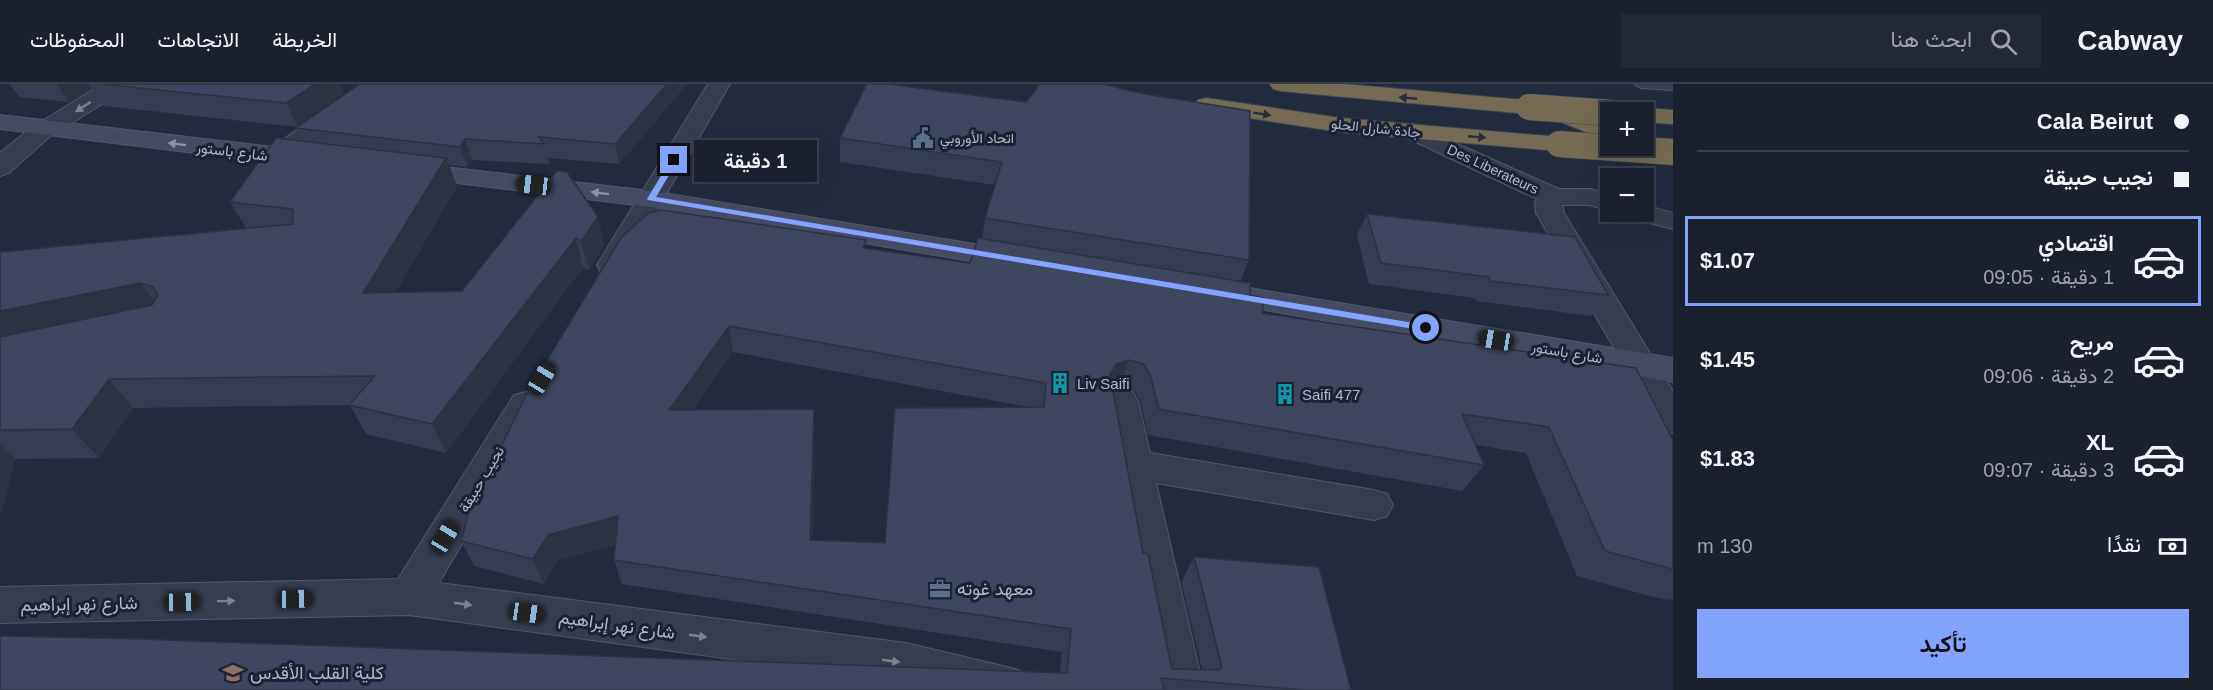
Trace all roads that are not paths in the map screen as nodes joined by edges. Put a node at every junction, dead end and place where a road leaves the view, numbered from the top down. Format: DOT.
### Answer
graph roads {
  1 [pos="118,84"];
  2 [pos="377,84"];
  3 [pos="719,84"];
  4 [pos="1281,84"];
  5 [pos="1487,84"];
  6 [pos="1641,84"];
  7 [pos="1673,86"];
  8 [pos="1180,100"];
  9 [pos="1600,112"];
  10 [pos="1654,116"];
  11 [pos="1673,117"];
  12 [pos="0,122"];
  13 [pos="48,129"];
  14 [pos="1600,130"];
  15 [pos="1412,131"];
  16 [pos="1673,152"];
  17 [pos="1654,153"];
  18 [pos="276,156"];
  19 [pos="1673,161"];
  20 [pos="334,162"];
  21 [pos="0,168"];
  22 [pos="381,168"];
  23 [pos="1555,197"];
  24 [pos="651,199"];
  25 [pos="1600,200"];
  26 [pos="1654,216"];
  27 [pos="1673,221"];
  28 [pos="1037,263"];
  29 [pos="1190,288"];
  30 [pos="595,291"];
  31 [pos="1638,364"];
  32 [pos="1673,369"];
  33 [pos="539,382"];
  34 [pos="1121,401"];
  35 [pos="1673,420"];
  36 [pos="1135,465"];
  37 [pos="1374,505"];
  38 [pos="409,597"];
  39 [pos="0,605"];
  40 [pos="1015,690"];
  41 [pos="1182,690"];
  1 -- 13 [label="street, one-way"];
  2 -- 18 [label="street"];
  3 -- 24 [label="street"];
  9 -- 4 [label="highway, one-way, bridge"];
  5 -- 14 [label="highway"];
  6 -- 7 [label="lane"];
  8 -- 15 [label="highway, جادة شارل الحلو, one-way"];
  10 -- 11 [label="highway"];
  12 -- 13 [label="street, شارع باستور"];
  18 -- 13 [label="street, شارع باستور, one-way"];
  13 -- 21 [label="street"];
  15 -- 16 [label="highway, جادة شارل الحلو, one-way, bridge"];
  15 -- 23 [label="street, Des Liberateurs"];
  17 -- 19 [label="highway"];
  18 -- 20 [label="street, شارع باستور"];
  24 -- 22 [label="street, one-way"];
  23 -- 25 [label="street, Des Liberateurs"];
  23 -- 31 [label="street"];
  24 -- 28 [label="street"];
  24 -- 30 [label="street"];
  26 -- 27 [label="street"];
  29 -- 31 [label="street, شارع باستور"];
  31 -- 32 [label="street, شارع باستور"];
  31 -- 35 [label="street"];
  33 -- 38 [label="street, نجيب حبيقة"];
  34 -- 36 [label="street"];
  36 -- 37 [label="street"];
  36 -- 41 [label="street"];
  39 -- 38 [label="street, شارع نهر إبراهيم, one-way"];
  38 -- 40 [label="street, شارع نهر إبراهيم, one-way"];
}
